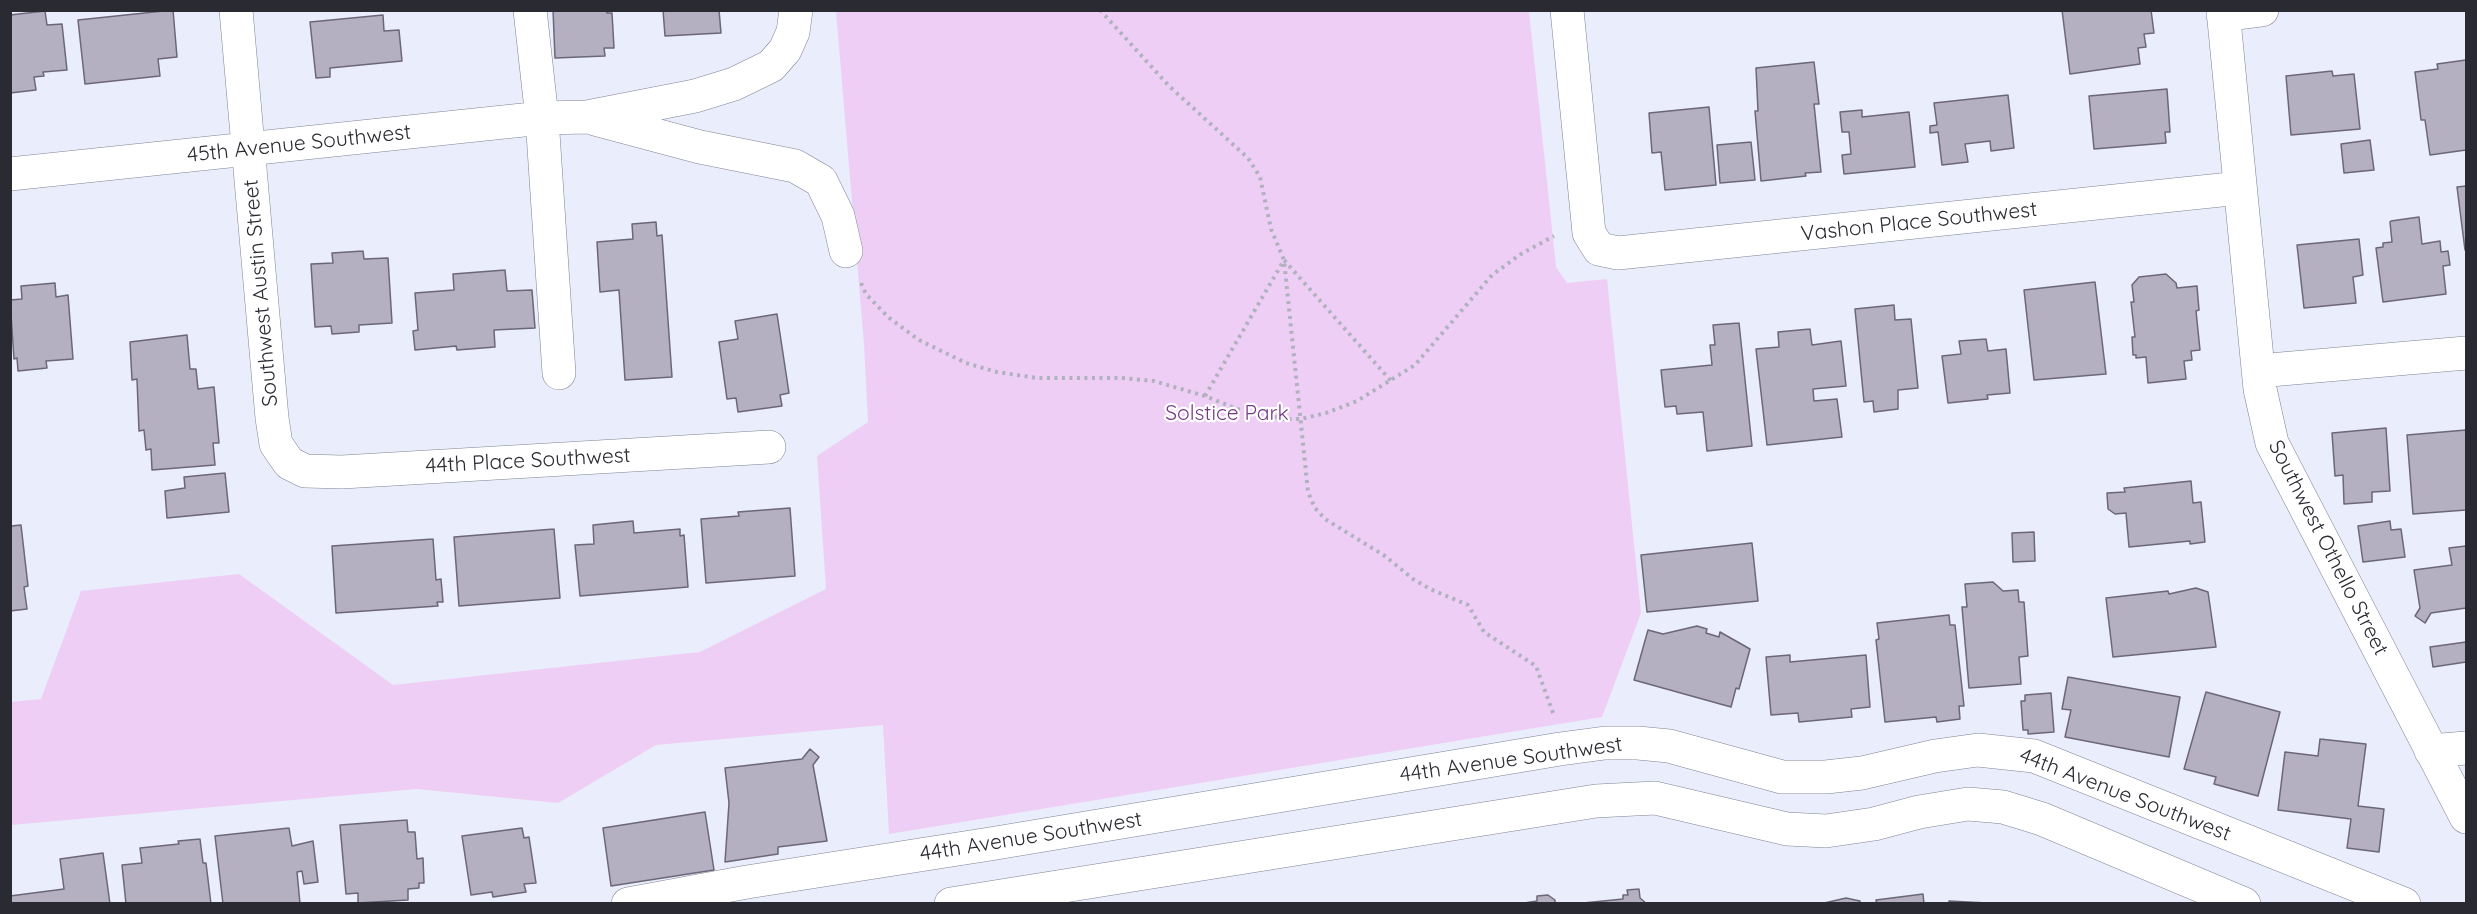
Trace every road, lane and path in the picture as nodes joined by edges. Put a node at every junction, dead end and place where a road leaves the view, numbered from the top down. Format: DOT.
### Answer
graph roads {
  1 [pos="236,10"];
  2 [pos="530,10"];
  3 [pos="796,10"];
  4 [pos="1100,10"];
  5 [pos="1566,10"];
  6 [pos="2262,10"];
  7 [pos="2223,13"];
  8 [pos="587,117"];
  9 [pos="542,118"];
  10 [pos="248,150"];
  11 [pos="10,174"];
  12 [pos="2240,188"];
  13 [pos="1557,234"];
  14 [pos="846,251"];
  15 [pos="1284,260"];
  16 [pos="2466,353"];
  17 [pos="2258,372"];
  18 [pos="559,374"];
  19 [pos="1391,381"];
  20 [pos="1205,396"];
  21 [pos="1301,419"];
  22 [pos="769,447"];
  23 [pos="289,464"];
  24 [pos="1550,705"];
  25 [pos="2466,748"];
  26 [pos="2431,751"];
  27 [pos="2466,817"];
  28 [pos="628,903"];
  29 [pos="951,903"];
  30 [pos="2244,903"];
  31 [pos="2404,903"];
  1 -- 10 [label="street, Southwest Austin Street"];
  2 -- 9 [label="street"];
  3 -- 8 [label="street, 45th Avenue Southwest"];
  4 -- 15 [label="path"];
  5 -- 12 [label="street, Vashon Place Southwest"];
  6 -- 7 [label="street"];
  7 -- 12 [label="street, Southwest Othello Street"];
  8 -- 9 [label="street, 45th Avenue Southwest"];
  8 -- 14 [label="street, 45th Avenue Southwest"];
  9 -- 10 [label="street, 45th Avenue Southwest"];
  9 -- 18 [label="street"];
  10 -- 11 [label="street, 45th Avenue Southwest"];
  10 -- 23 [label="street, Southwest Austin Street"];
  12 -- 17 [label="street, Southwest Othello Street"];
  13 -- 19 [label="path"];
  14 -- 20 [label="path"];
  15 -- 19 [label="path"];
  15 -- 20 [label="path"];
  15 -- 21 [label="path"];
  16 -- 17 [label="street"];
  17 -- 26 [label="street, Southwest Othello Street"];
  19 -- 21 [label="path"];
  20 -- 21 [label="path"];
  21 -- 24 [label="path"];
  22 -- 23 [label="street, 44th Place Southwest"];
  25 -- 26 [label="street"];
  26 -- 27 [label="street, Southwest Othello Street"];
  28 -- 31 [label="street, 44th Avenue Southwest"];
  29 -- 30 [label="street"];
}
